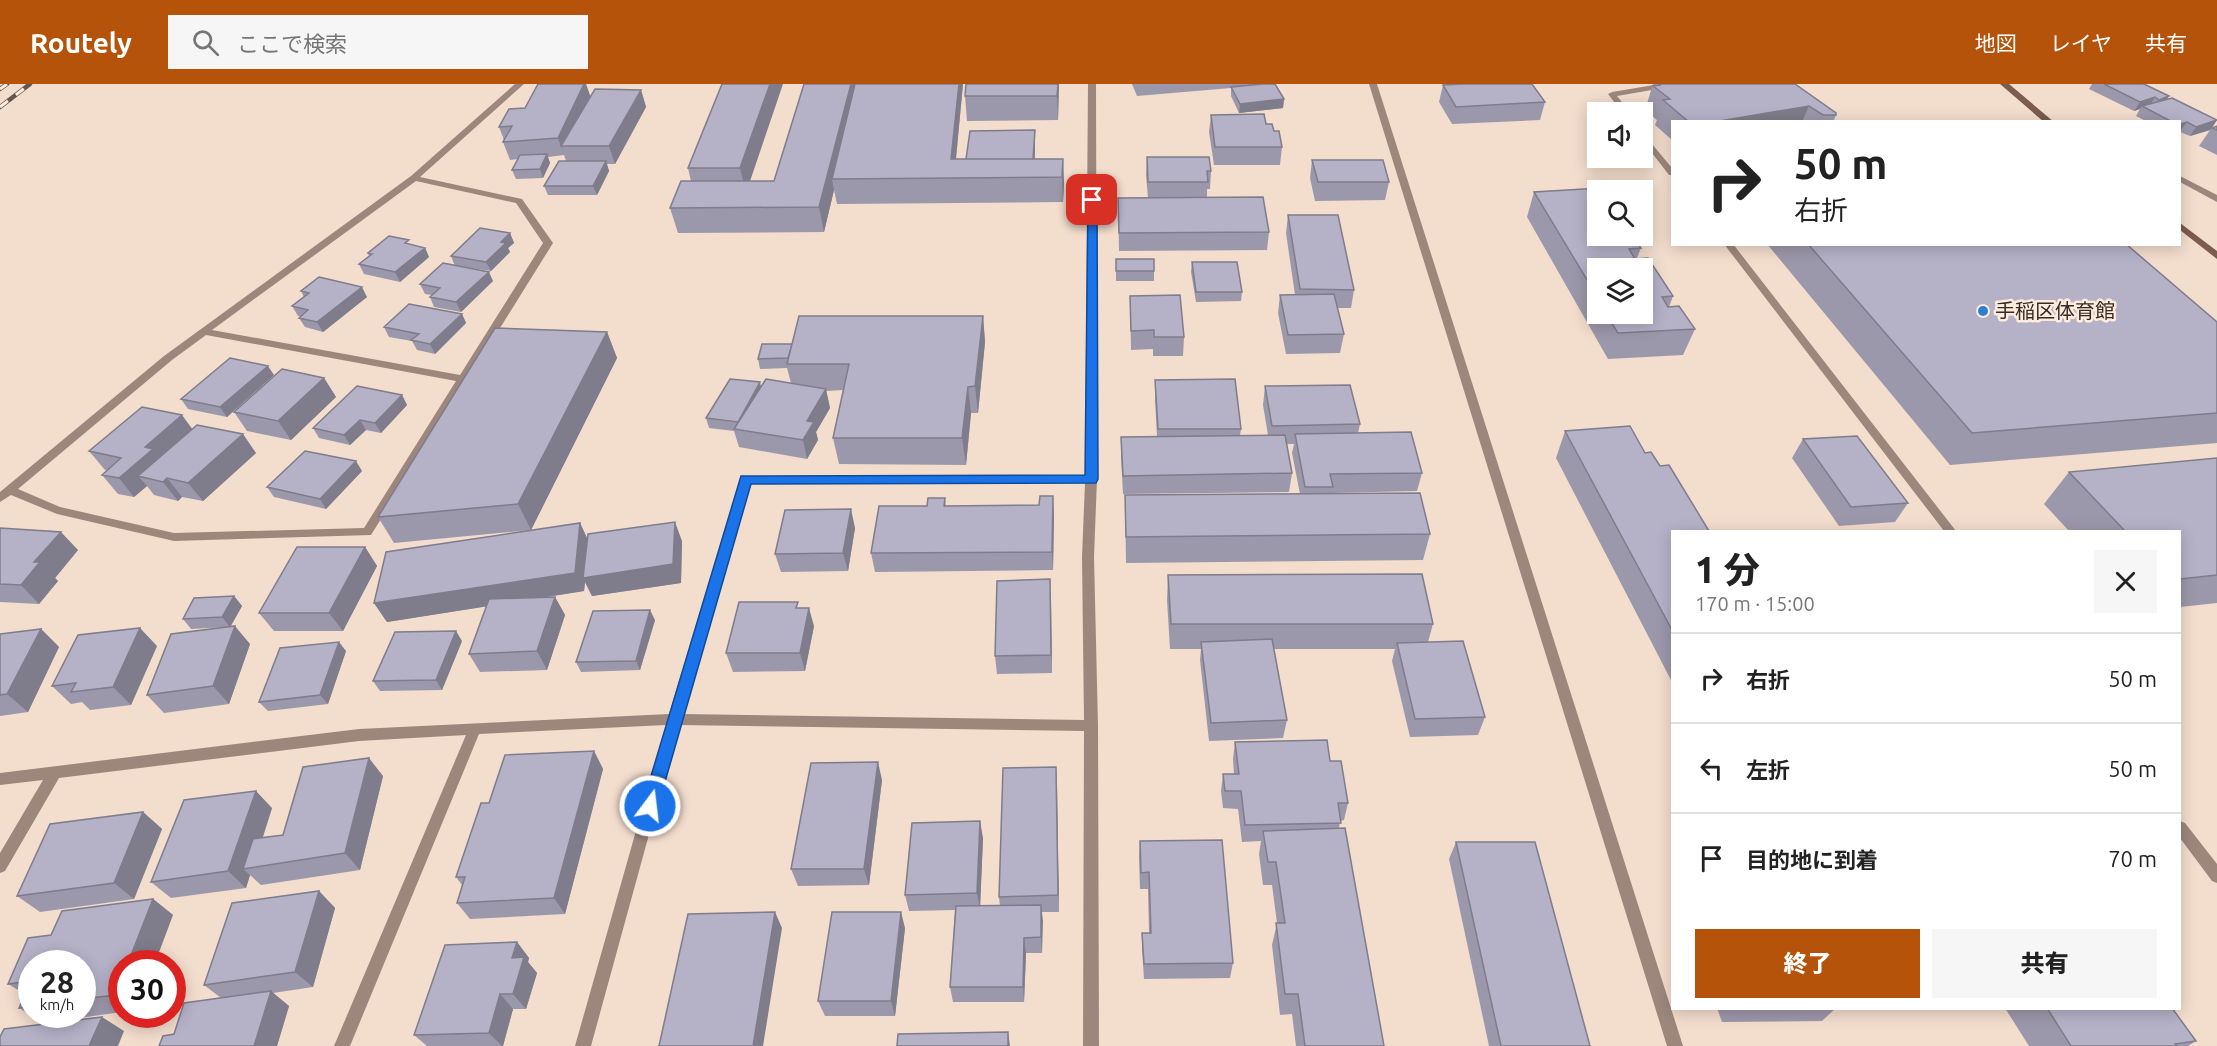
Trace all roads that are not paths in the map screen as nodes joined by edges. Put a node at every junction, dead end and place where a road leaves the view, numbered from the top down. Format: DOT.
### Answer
graph roads {
  1 [pos="520,84"];
  2 [pos="1092,84"];
  3 [pos="1373,84"];
  4 [pos="1675,84"];
  5 [pos="2004,84"];
  6 [pos="1618,102"];
  7 [pos="2048,120"];
  8 [pos="1653,148"];
  9 [pos="1671,172"];
  10 [pos="414,178"];
  11 [pos="2181,180"];
  12 [pos="2217,199"];
  13 [pos="2181,227"];
  14 [pos="1730,246"];
  15 [pos="2217,256"];
  16 [pos="204,332"];
  17 [pos="464,379"];
  18 [pos="1091,479"];
  19 [pos="10,490"];
  20 [pos="0,498"];
  21 [pos="1949,530"];
  22 [pos="674,719"];
  23 [pos="1091,726"];
  24 [pos="475,729"];
  25 [pos="55,772"];
  26 [pos="0,779"];
  27 [pos="2181,828"];
  28 [pos="0,867"];
  29 [pos="2217,876"];
  30 [pos="342,1046"];
  31 [pos="583,1046"];
  32 [pos="1091,1046"];
  33 [pos="1675,1046"];
  1 -- 10 [label="street"];
  2 -- 18 [label="street"];
  3 -- 33 [label="street"];
  4 -- 6 [label="street"];
  5 -- 7 [label="street"];
  8 -- 9 [label="street"];
  10 -- 16 [label="street"];
  10 -- 17 [label="street"];
  11 -- 12 [label="street"];
  13 -- 15 [label="street"];
  14 -- 21 [label="street"];
  16 -- 17 [label="street"];
  16 -- 19 [label="street"];
  17 -- 19 [label="street"];
  18 -- 22 [label="street"];
  18 -- 23 [label="street"];
  19 -- 20 [label="street"];
  22 -- 23 [label="street"];
  22 -- 24 [label="street"];
  22 -- 31 [label="street"];
  23 -- 32 [label="street"];
  24 -- 25 [label="street"];
  24 -- 30 [label="street"];
  25 -- 26 [label="street"];
  25 -- 28 [label="street"];
  27 -- 29 [label="street"];
}
